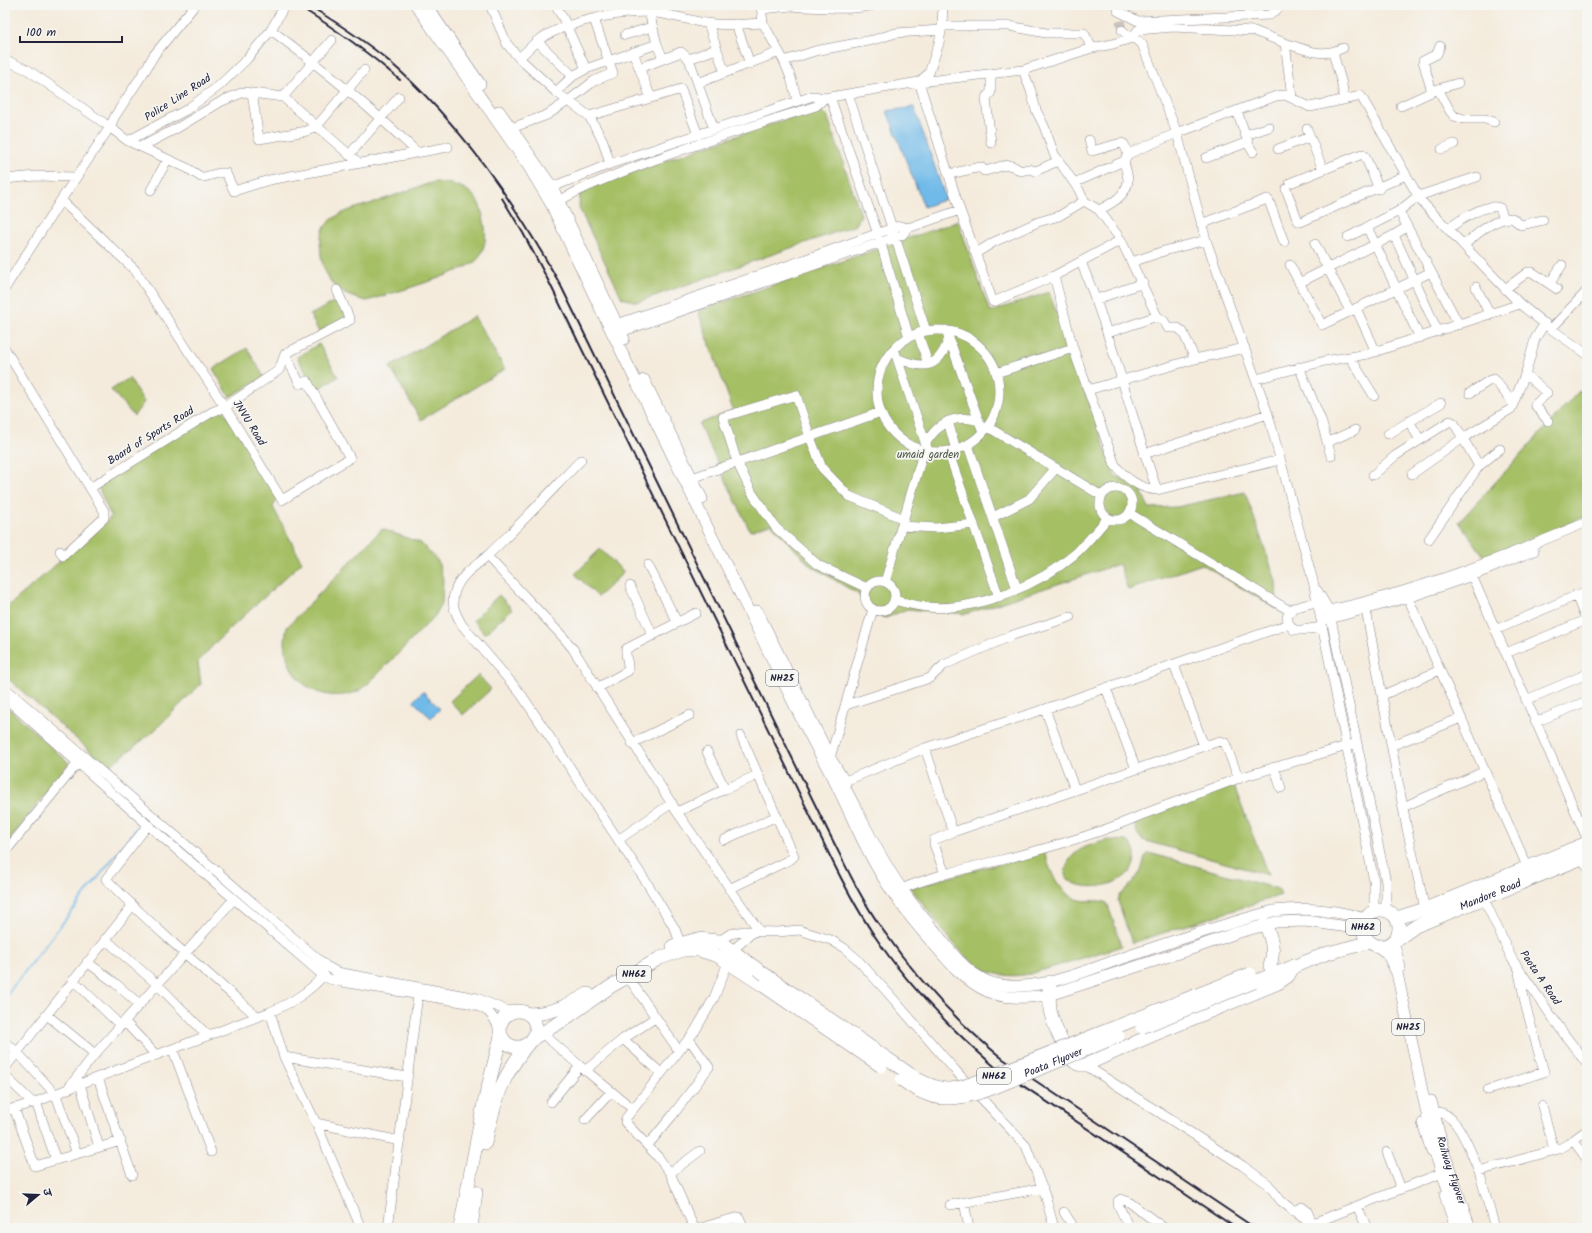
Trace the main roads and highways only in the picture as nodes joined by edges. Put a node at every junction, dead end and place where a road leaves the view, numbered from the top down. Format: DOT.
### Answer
graph roads {
  1 [pos="416,5"];
  2 [pos="426,5"];
  3 [pos="508,129"];
  4 [pos="615,329"];
  5 [pos="840,783"];
  6 [pos="1583,854"];
  7 [pos="1397,918"];
  8 [pos="1265,924"];
  9 [pos="1371,928"];
  10 [pos="1394,941"];
  11 [pos="682,946"];
  12 [pos="1140,952"];
  13 [pos="731,956"];
  14 [pos="1144,963"];
  15 [pos="1270,966"];
  16 [pos="1294,966"];
  17 [pos="1252,978"];
  18 [pos="1049,988"];
  19 [pos="528,1014"];
  20 [pos="501,1033"];
  21 [pos="534,1039"];
  22 [pos="1427,1117"];
  23 [pos="1440,1155"];
  24 [pos="1457,1227"];
  25 [pos="460,1228"];
  26 [pos="471,1228"];
  27 [pos="1470,1228"];
  1 -- 3 [label="main road, NH25"];
  2 -- 3 [label="main road, NH25"];
  3 -- 4 [label="main road, NH25"];
  4 -- 5 [label="main road, NH25"];
  4 -- 5 [label="main road, NH25"];
  5 -- 18 [label="main road, NH25"];
  5 -- 18 [label="main road, NH25"];
  6 -- 7 [label="highway, Mandore Road / NH62"];
  6 -- 10 [label="highway, Mandore Road / NH62"];
  7 -- 9 [label="highway, NH62"];
  7 -- 10 [label="highway, NH62"];
  8 -- 9 [label="main road, NH25"];
  8 -- 14 [label="main road, NH25"];
  8 -- 15 [label="highway"];
  9 -- 10 [label="highway, NH62"];
  9 -- 12 [label="main road, NH25"];
  9 -- 15 [label="highway, NH62"];
  9 -- 16 [label="highway, NH62"];
  9 -- 22 [label="main road, NH25"];
  10 -- 22 [label="main road, NH25"];
  11 -- 13 [label="highway, NH62"];
  11 -- 13 [label="highway, NH62"];
  11 -- 19 [label="highway, NH62"];
  11 -- 21 [label="highway, NH62"];
  12 -- 14 [label="main road"];
  12 -- 18 [label="main road, NH25"];
  13 -- 17 [label="highway, Poata Flyover / NH62, bridge"];
  13 -- 17 [label="highway, Poata Flyover / NH62, bridge"];
  14 -- 18 [label="main road, NH25"];
  15 -- 17 [label="highway, Poata Flyover / NH62"];
  16 -- 17 [label="highway, Poata Flyover / NH62"];
  16 -- 18 [label="highway"];
  19 -- 20 [label="highway, NH62"];
  19 -- 21 [label="highway, NH62"];
  20 -- 21 [label="highway"];
  20 -- 25 [label="highway"];
  21 -- 26 [label="highway, NH62"];
  22 -- 23 [label="main road, Railway Flyover / NH25"];
  23 -- 24 [label="main road, Railway Flyover / NH25"];
  23 -- 27 [label="main road, Railway Flyover / NH25"];
}
